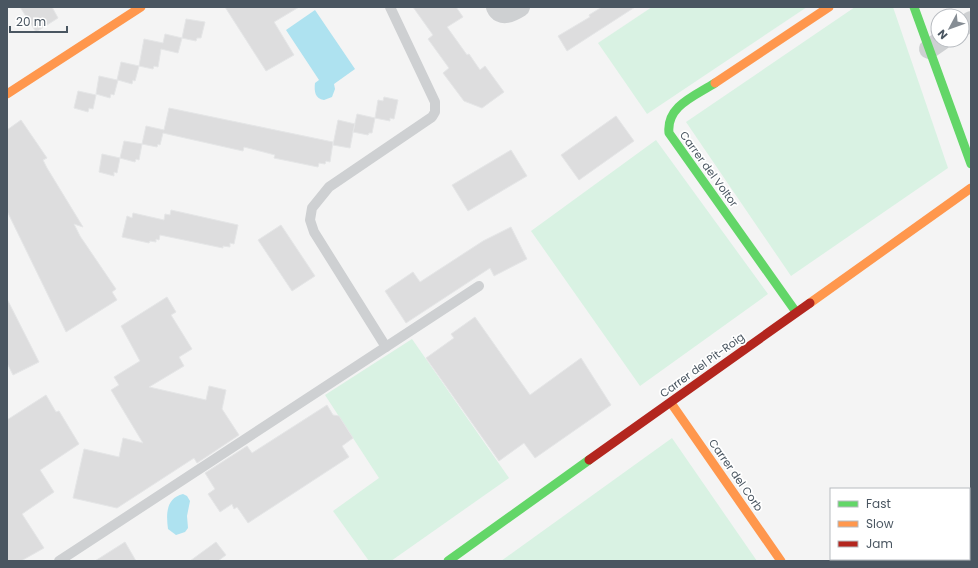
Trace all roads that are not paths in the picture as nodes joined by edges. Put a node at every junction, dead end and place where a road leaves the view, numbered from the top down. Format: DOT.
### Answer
graph roads {
  1 [pos="141,7"];
  2 [pos="390,7"];
  3 [pos="496,7"];
  4 [pos="520,7"];
  5 [pos="829,7"];
  6 [pos="914,7"];
  7 [pos="930,35"];
  8 [pos="936,48"];
  9 [pos="7,94"];
  10 [pos="971,164"];
  11 [pos="971,188"];
  12 [pos="479,286"];
  13 [pos="796,312"];
  14 [pos="386,347"];
  15 [pos="671,403"];
  16 [pos="59,561"];
  17 [pos="448,561"];
  18 [pos="781,561"];
  1 -- 9 [label="street"];
  2 -- 14 [label="lane"];
  3 -- 4 [label="street"];
  5 -- 13 [label="street, Carrer del Voltor"];
  6 -- 7 [label="street"];
  8 -- 10 [label="street"];
  11 -- 13 [label="street, Carrer del Pit-Roig"];
  12 -- 14 [label="lane"];
  13 -- 15 [label="street, Carrer del Pit-Roig"];
  14 -- 16 [label="lane"];
  15 -- 17 [label="street, Carrer del Pit-Roig"];
  15 -- 18 [label="street, Carrer del Corb"];
}
